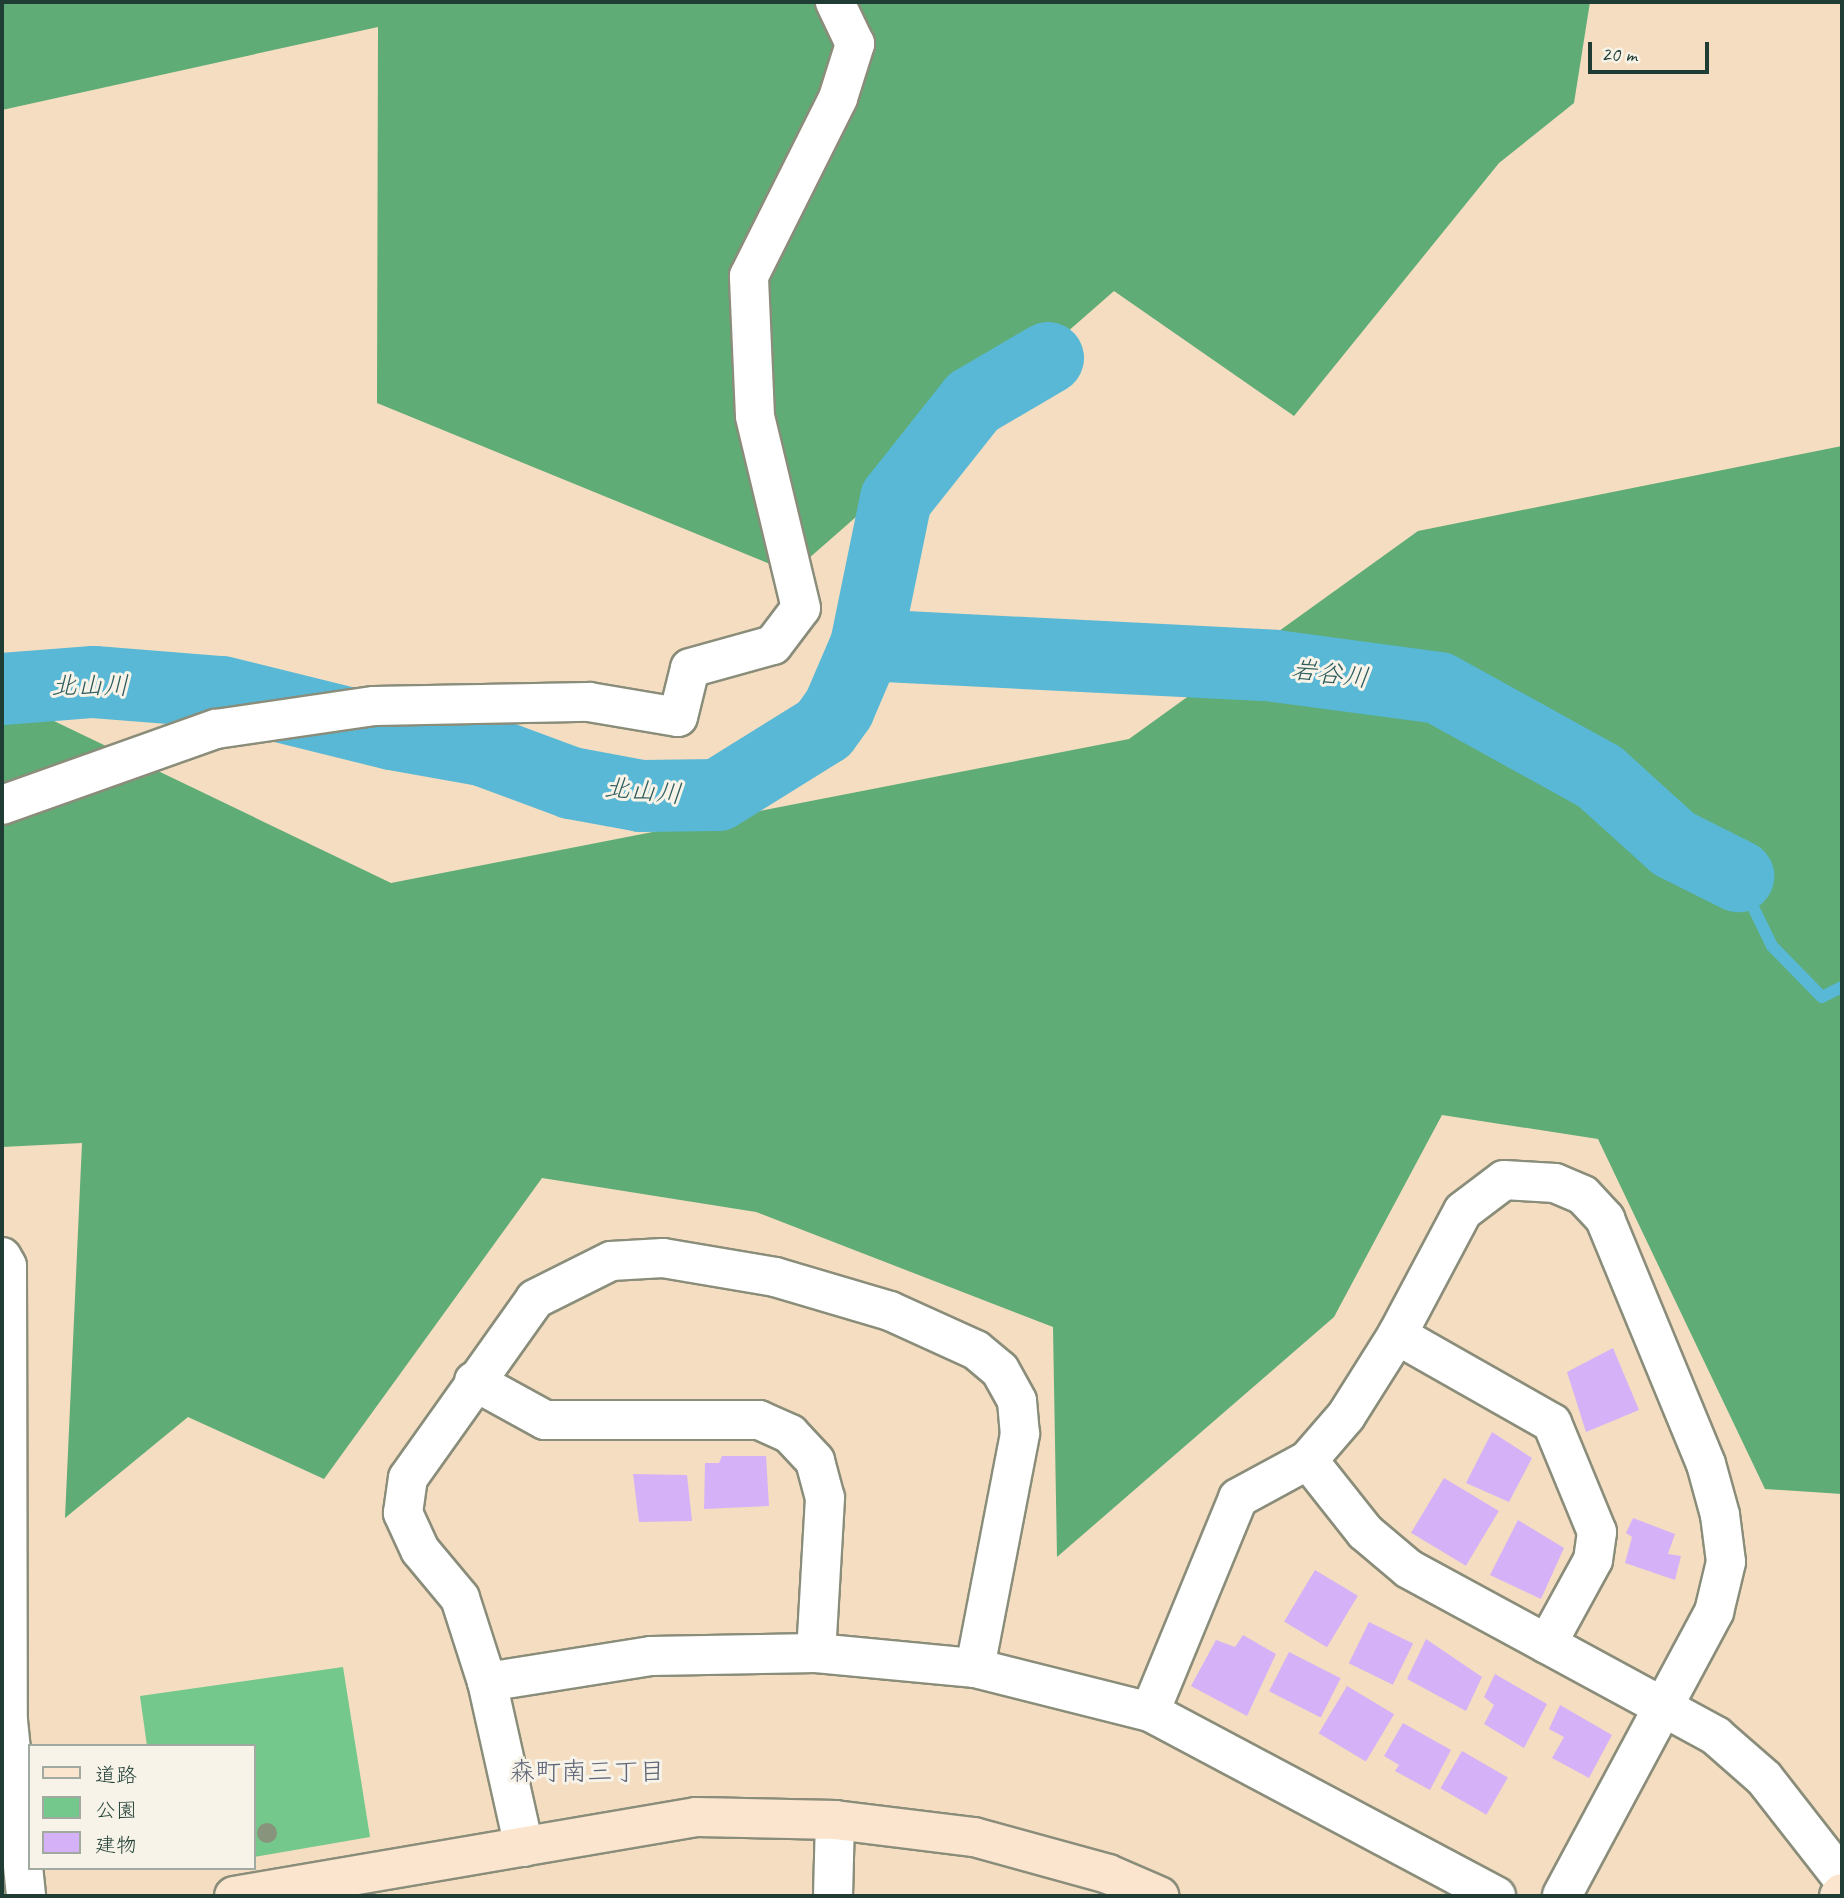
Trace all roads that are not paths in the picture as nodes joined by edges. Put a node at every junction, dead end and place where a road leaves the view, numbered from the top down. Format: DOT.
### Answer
graph roads {
  1 [pos="835,2"];
  2 [pos="2,805"];
  3 [pos="2,1257"];
  4 [pos="1397,1335"];
  5 [pos="474,1381"];
  6 [pos="1308,1460"];
  7 [pos="1546,1644"];
  8 [pos="816,1653"];
  9 [pos="975,1668"];
  10 [pos="487,1682"];
  11 [pos="1664,1709"];
  12 [pos="1150,1712"];
  13 [pos="5,1722"];
  14 [pos="835,1820"];
  15 [pos="524,1847"];
  16 [pos="1842,1878"];
  17 [pos="26,1896"];
  18 [pos="234,1896"];
  19 [pos="833,1896"];
  20 [pos="1159,1896"];
  21 [pos="1496,1896"];
  22 [pos="1562,1896"];
  1 -- 2 [label="street"];
  3 -- 13 [label="street"];
  4 -- 6 [label="street"];
  4 -- 7 [label="street"];
  4 -- 11 [label="street"];
  5 -- 8 [label="street"];
  5 -- 9 [label="street"];
  5 -- 10 [label="street"];
  6 -- 7 [label="street"];
  6 -- 12 [label="street"];
  7 -- 11 [label="street"];
  8 -- 9 [label="street"];
  8 -- 10 [label="street"];
  9 -- 12 [label="street"];
  10 -- 15 [label="street"];
  11 -- 16 [label="street"];
  11 -- 22 [label="street"];
  12 -- 21 [label="street"];
  13 -- 17 [label="street"];
  14 -- 15 [label="street"];
  14 -- 19 [label="street"];
  14 -- 20 [label="street"];
  15 -- 18 [label="street"];
}
